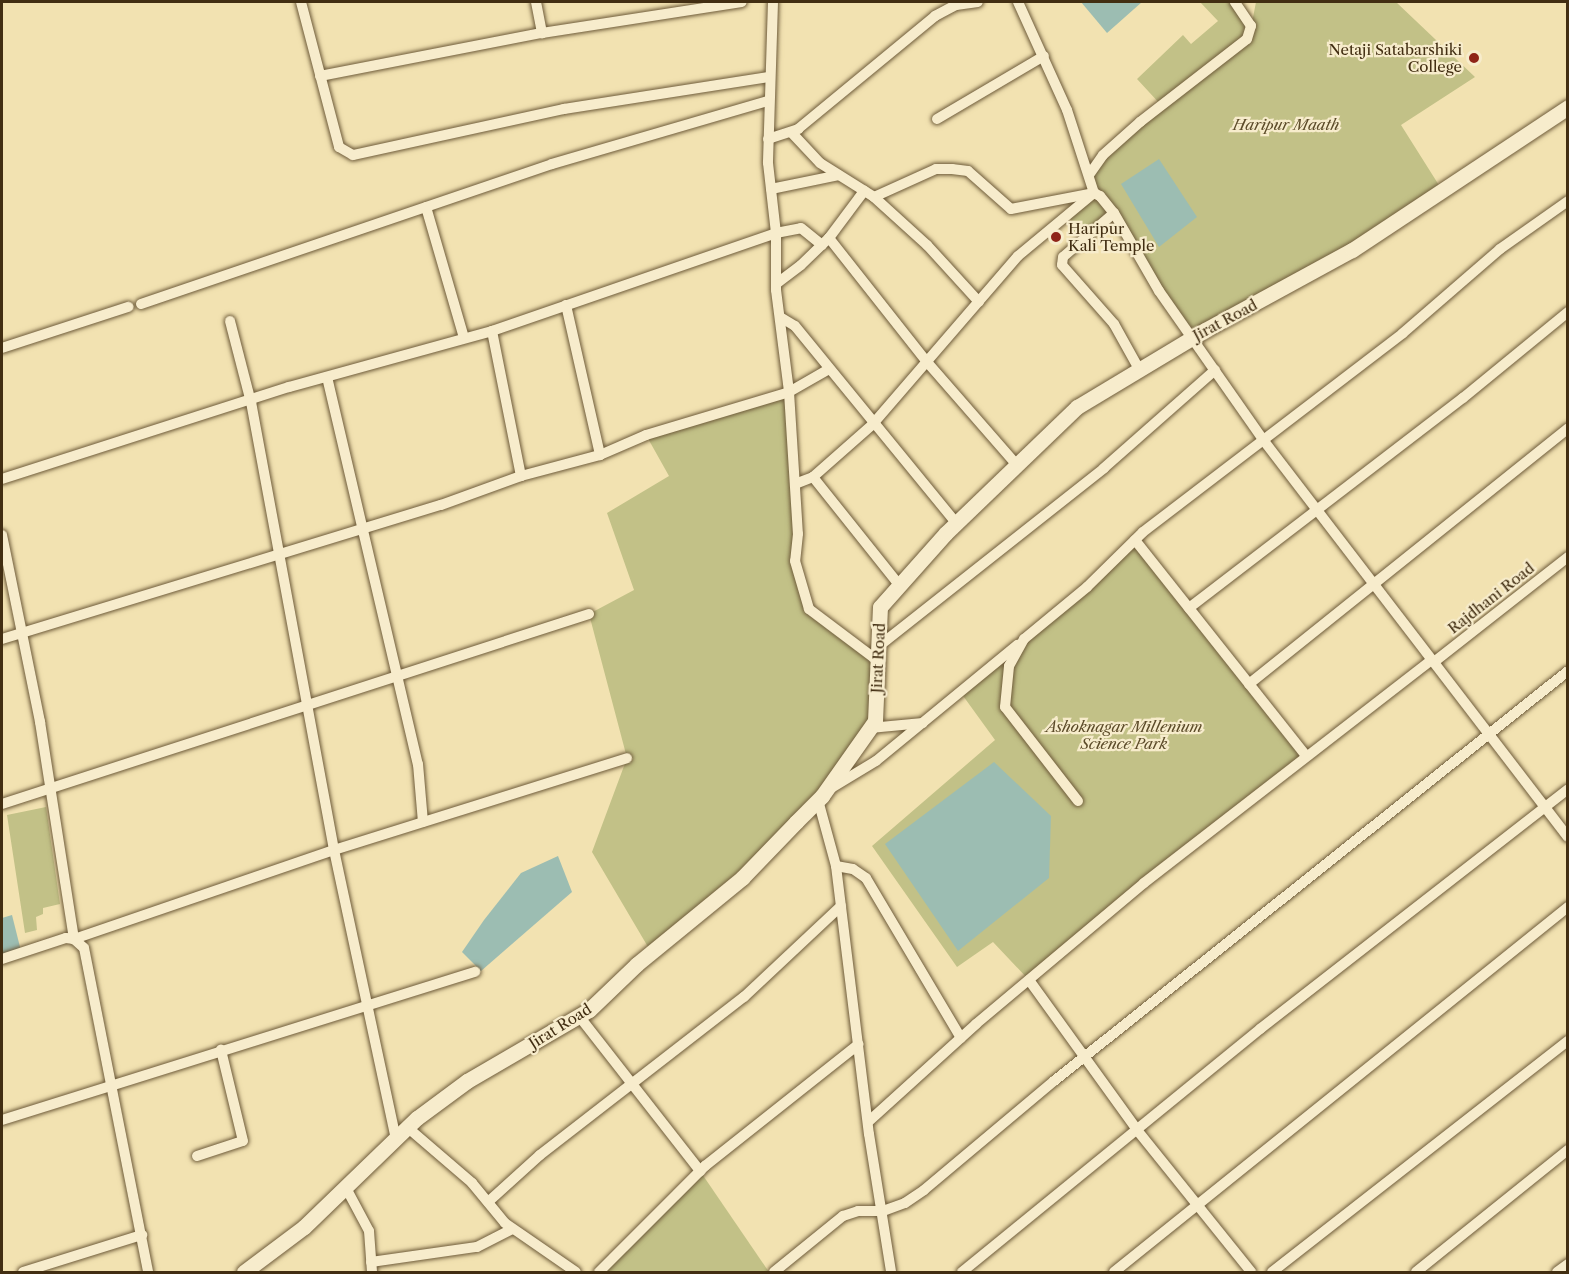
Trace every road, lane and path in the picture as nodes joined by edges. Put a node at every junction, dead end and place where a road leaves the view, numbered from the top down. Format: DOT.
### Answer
graph roads {
  1 [pos="302,2"];
  2 [pos="536,2"];
  3 [pos="742,2"];
  4 [pos="773,2"];
  5 [pos="978,2"];
  6 [pos="1018,2"];
  7 [pos="1235,2"];
  8 [pos="954,3"];
  9 [pos="542,33"];
  10 [pos="1044,56"];
  11 [pos="320,76"];
  12 [pos="769,77"];
  13 [pos="768,101"];
  14 [pos="1568,107"];
  15 [pos="937,119"];
  16 [pos="791,132"];
  17 [pos="768,139"];
  18 [pos="839,175"];
  19 [pos="1089,175"];
  20 [pos="771,189"];
  21 [pos="1094,192"];
  22 [pos="869,194"];
  23 [pos="1568,201"];
  24 [pos="426,207"];
  25 [pos="1114,213"];
  26 [pos="776,233"];
  27 [pos="825,241"];
  28 [pos="776,284"];
  29 [pos="979,302"];
  30 [pos="141,304"];
  31 [pos="566,305"];
  32 [pos="128,307"];
  33 [pos="1568,312"];
  34 [pos="780,317"];
  35 [pos="230,321"];
  36 [pos="492,331"];
  37 [pos="1192,337"];
  38 [pos="464,338"];
  39 [pos="2,348"];
  40 [pos="927,362"];
  41 [pos="829,369"];
  42 [pos="1139,369"];
  43 [pos="1215,370"];
  44 [pos="327,377"];
  45 [pos="789,392"];
  46 [pos="251,402"];
  47 [pos="872,425"];
  48 [pos="1568,428"];
  49 [pos="1264,441"];
  50 [pos="600,455"];
  51 [pos="1016,464"];
  52 [pos="522,476"];
  53 [pos="813,477"];
  54 [pos="2,479"];
  55 [pos="795,484"];
  56 [pos="1318,510"];
  57 [pos="956,523"];
  58 [pos="361,529"];
  59 [pos="2,535"];
  60 [pos="1135,540"];
  61 [pos="282,553"];
  62 [pos="1568,557"];
  63 [pos="1374,583"];
  64 [pos="900,586"];
  65 [pos="1189,608"];
  66 [pos="589,614"];
  67 [pos="20,633"];
  68 [pos="2,639"];
  69 [pos="1024,639"];
  70 [pos="878,654"];
  71 [pos="1433,661"];
  72 [pos="1568,671"];
  73 [pos="398,676"];
  74 [pos="1249,684"];
  75 [pos="307,706"];
  76 [pos="925,723"];
  77 [pos="870,728"];
  78 [pos="1488,735"];
  79 [pos="1306,756"];
  80 [pos="627,758"];
  81 [pos="51,788"];
  82 [pos="1568,789"];
  83 [pos="821,796"];
  84 [pos="1077,801"];
  85 [pos="2,804"];
  86 [pos="1544,807"];
  87 [pos="423,822"];
  88 [pos="1568,837"];
  89 [pos="334,850"];
  90 [pos="836,866"];
  91 [pos="842,906"];
  92 [pos="1568,907"];
  93 [pos="74,939"];
  94 [pos="2,959"];
  95 [pos="475,972"];
  96 [pos="1029,980"];
  97 [pos="368,1003"];
  98 [pos="579,1016"];
  99 [pos="961,1038"];
  100 [pos="1568,1041"];
  101 [pos="859,1044"];
  102 [pos="221,1050"];
  103 [pos="1086,1055"];
  104 [pos="634,1083"];
  105 [pos="111,1085"];
  106 [pos="2,1120"];
  107 [pos="868,1122"];
  108 [pos="1137,1130"];
  109 [pos="402,1133"];
  110 [pos="1568,1150"];
  111 [pos="197,1155"];
  112 [pos="700,1171"];
  113 [pos="345,1186"];
  114 [pos="488,1202"];
  115 [pos="1196,1206"];
  116 [pos="883,1211"];
  117 [pos="512,1229"];
  118 [pos="142,1235"];
  119 [pos="1568,1264"];
  120 [pos="372,1267"];
  121 [pos="23,1272"];
  122 [pos="148,1272"];
  123 [pos="243,1272"];
  124 [pos="576,1272"];
  125 [pos="599,1272"];
  126 [pos="774,1272"];
  127 [pos="891,1272"];
  128 [pos="962,1272"];
  129 [pos="1114,1272"];
  130 [pos="1251,1272"];
  131 [pos="1272,1272"];
  132 [pos="1416,1272"];
  133 [pos="1557,1272"];
  1 -- 11 [label="street"];
  2 -- 9 [label="street"];
  3 -- 9 [label="street"];
  4 -- 12 [label="street"];
  5 -- 8 [label="street"];
  6 -- 10 [label="street"];
  7 -- 19 [label="street"];
  8 -- 16 [label="street"];
  9 -- 11 [label="street"];
  10 -- 15 [label="street"];
  10 -- 19 [label="street"];
  11 -- 12 [label="street"];
  12 -- 13 [label="street"];
  13 -- 17 [label="street"];
  13 -- 24 [label="street"];
  14 -- 37 [label="main road, Jirat Road"];
  16 -- 17 [label="street"];
  16 -- 18 [label="street"];
  17 -- 20 [label="street"];
  18 -- 20 [label="street"];
  18 -- 22 [label="street"];
  19 -- 21 [label="street"];
  20 -- 26 [label="street"];
  21 -- 22 [label="street"];
  21 -- 25 [label="street"];
  21 -- 29 [label="street"];
  22 -- 27 [label="street"];
  22 -- 29 [label="street"];
  23 -- 49 [label="street"];
  24 -- 30 [label="street"];
  24 -- 38 [label="street"];
  25 -- 37 [label="street"];
  25 -- 42 [label="street"];
  26 -- 27 [label="street"];
  26 -- 28 [label="street"];
  26 -- 31 [label="street"];
  27 -- 28 [label="street"];
  27 -- 40 [label="street"];
  28 -- 34 [label="street"];
  29 -- 40 [label="street"];
  31 -- 36 [label="street"];
  31 -- 50 [label="street"];
  32 -- 39 [label="street"];
  33 -- 56 [label="street"];
  34 -- 41 [label="street"];
  34 -- 45 [label="street"];
  35 -- 46 [label="street"];
  36 -- 38 [label="street"];
  36 -- 52 [label="street"];
  37 -- 42 [label="main road, Jirat Road"];
  37 -- 43 [label="street"];
  38 -- 44 [label="street"];
  40 -- 47 [label="street"];
  40 -- 51 [label="street"];
  41 -- 45 [label="street"];
  41 -- 47 [label="street"];
  42 -- 51 [label="main road, Jirat Road"];
  43 -- 49 [label="street"];
  43 -- 70 [label="street"];
  44 -- 46 [label="street"];
  44 -- 58 [label="street"];
  45 -- 50 [label="street"];
  45 -- 55 [label="street"];
  46 -- 54 [label="street"];
  46 -- 61 [label="street"];
  47 -- 53 [label="street"];
  47 -- 57 [label="street"];
  48 -- 63 [label="street"];
  49 -- 56 [label="street"];
  49 -- 60 [label="street"];
  50 -- 52 [label="street"];
  51 -- 57 [label="main road, Jirat Road"];
  52 -- 58 [label="street"];
  53 -- 55 [label="street"];
  53 -- 64 [label="street"];
  55 -- 70 [label="street"];
  56 -- 63 [label="street"];
  56 -- 65 [label="street"];
  57 -- 64 [label="main road, Jirat Road"];
  58 -- 61 [label="street"];
  58 -- 73 [label="street"];
  59 -- 67 [label="street"];
  60 -- 65 [label="street"];
  60 -- 69 [label="street"];
  61 -- 67 [label="street"];
  61 -- 75 [label="street"];
  62 -- 71 [label="street, Rajdhani Road"];
  63 -- 71 [label="street"];
  63 -- 74 [label="street"];
  64 -- 70 [label="main road, Jirat Road"];
  65 -- 74 [label="street"];
  66 -- 73 [label="street"];
  67 -- 68 [label="street"];
  67 -- 81 [label="street"];
  69 -- 76 [label="street"];
  69 -- 84 [label="street"];
  70 -- 77 [label="main road, Jirat Road"];
  71 -- 78 [label="street"];
  71 -- 79 [label="street, Rajdhani Road"];
  72 -- 78 [label="street"];
  73 -- 75 [label="street"];
  73 -- 87 [label="street"];
  74 -- 79 [label="street"];
  75 -- 81 [label="street"];
  75 -- 89 [label="street"];
  76 -- 77 [label="street"];
  76 -- 83 [label="street"];
  77 -- 83 [label="main road, Jirat Road"];
  78 -- 86 [label="street"];
  78 -- 103 [label="street"];
  79 -- 96 [label="street, Rajdhani Road"];
  80 -- 87 [label="street"];
  81 -- 85 [label="street"];
  81 -- 93 [label="street"];
  82 -- 86 [label="street"];
  83 -- 90 [label="street"];
  83 -- 98 [label="main road, Jirat Road"];
  86 -- 88 [label="street"];
  86 -- 108 [label="street"];
  87 -- 89 [label="street"];
  89 -- 93 [label="street"];
  89 -- 97 [label="street"];
  90 -- 91 [label="street"];
  90 -- 99 [label="street"];
  91 -- 101 [label="street"];
  91 -- 104 [label="street"];
  92 -- 115 [label="street"];
  93 -- 94 [label="street"];
  93 -- 105 [label="street"];
  95 -- 97 [label="street"];
  96 -- 99 [label="street, Rajdhani Road"];
  96 -- 103 [label="street"];
  97 -- 102 [label="street"];
  97 -- 109 [label="street"];
  98 -- 104 [label="street"];
  98 -- 109 [label="main road, Jirat Road"];
  99 -- 107 [label="street, Rajdhani Road"];
  100 -- 131 [label="street"];
  101 -- 107 [label="street"];
  101 -- 112 [label="street"];
  102 -- 105 [label="street"];
  102 -- 111 [label="street"];
  103 -- 108 [label="street"];
  103 -- 116 [label="street"];
  104 -- 112 [label="street"];
  104 -- 114 [label="street"];
  105 -- 106 [label="street"];
  105 -- 118 [label="street"];
  107 -- 116 [label="street"];
  108 -- 115 [label="street"];
  108 -- 128 [label="street"];
  109 -- 113 [label="main road, Jirat Road"];
  109 -- 114 [label="street"];
  110 -- 132 [label="street"];
  112 -- 125 [label="street"];
  113 -- 120 [label="street"];
  113 -- 123 [label="main road, Jirat Road"];
  114 -- 117 [label="street"];
  115 -- 129 [label="street"];
  115 -- 130 [label="street"];
  116 -- 126 [label="street"];
  116 -- 127 [label="street"];
  117 -- 120 [label="street"];
  117 -- 124 [label="street"];
  118 -- 121 [label="street"];
  118 -- 122 [label="street"];
  119 -- 133 [label="street"];
}
